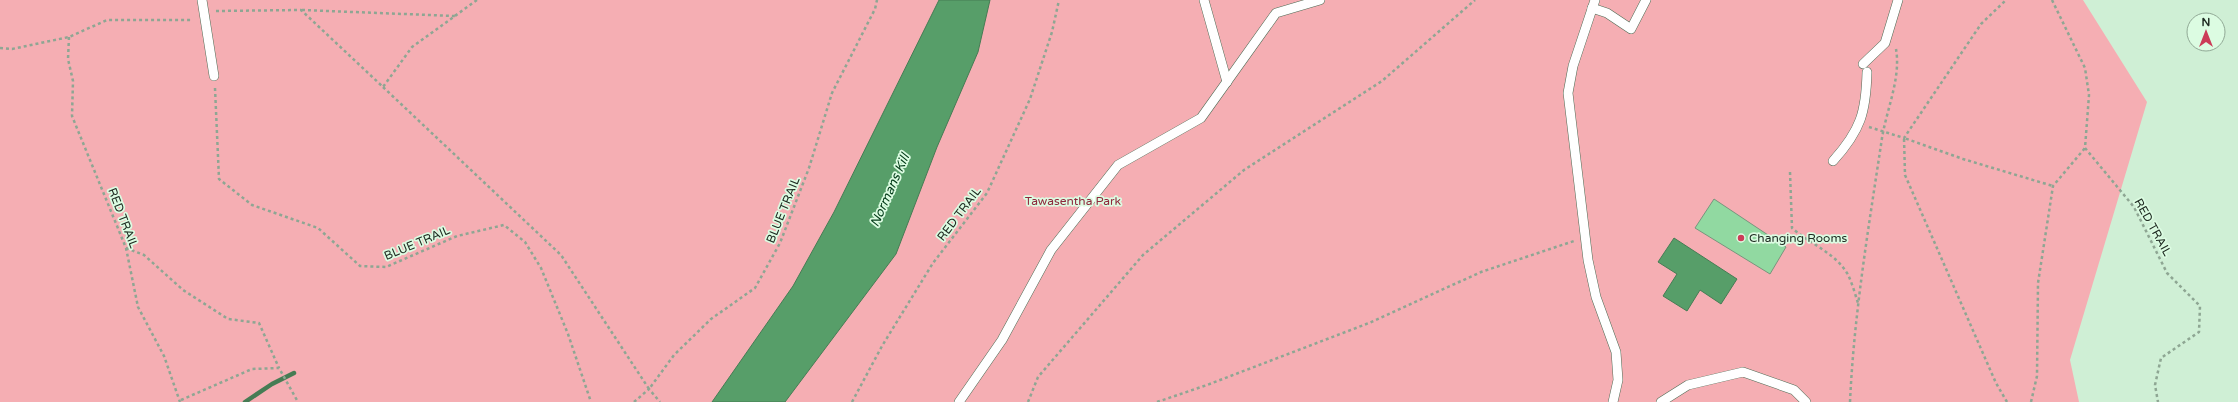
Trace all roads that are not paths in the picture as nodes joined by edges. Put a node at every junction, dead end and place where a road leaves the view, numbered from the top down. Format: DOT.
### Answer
graph roads {
  1 [pos="202,0"];
  2 [pos="1204,0"];
  3 [pos="1320,0"];
  4 [pos="1646,0"];
  5 [pos="1898,0"];
  6 [pos="1594,4"];
  7 [pos="214,76"];
  8 [pos="1227,82"];
  9 [pos="1833,161"];
  10 [pos="959,402"];
  11 [pos="1613,402"];
  12 [pos="1661,402"];
  13 [pos="1806,402"];
  1 -- 7 [label="lane"];
  2 -- 8 [label="lane"];
  3 -- 8 [label="lane"];
  4 -- 6 [label="lane"];
  5 -- 9 [label="lane"];
  6 -- 11 [label="lane"];
  8 -- 10 [label="lane"];
  12 -- 13 [label="lane"];
}
